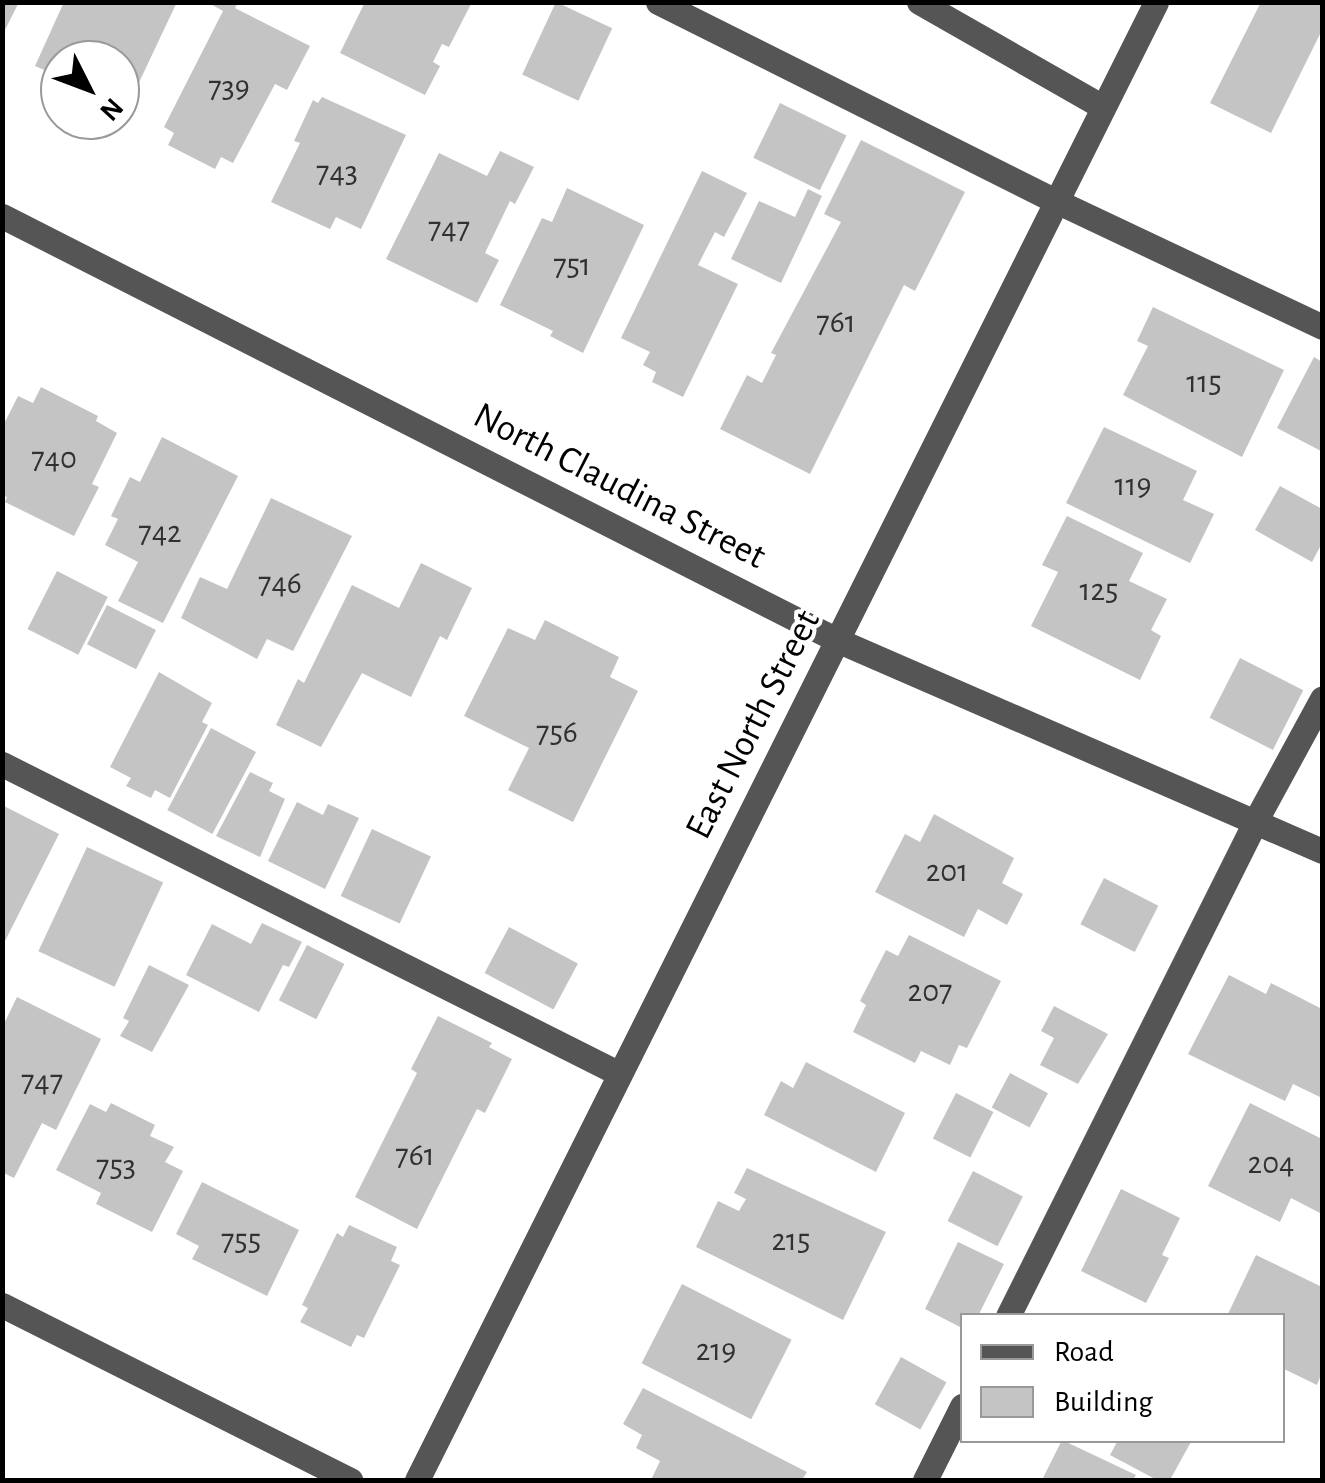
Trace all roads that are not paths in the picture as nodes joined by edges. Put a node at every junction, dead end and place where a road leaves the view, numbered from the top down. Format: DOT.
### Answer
graph roads {
  1 [pos="658,2"];
  2 [pos="918,2"];
  3 [pos="1156,2"];
  4 [pos="1103,108"];
  5 [pos="1056,202"];
  6 [pos="2,216"];
  7 [pos="1322,327"];
  8 [pos="840,640"];
  9 [pos="1322,699"];
  10 [pos="2,764"];
  11 [pos="1257,818"];
  12 [pos="1322,850"];
  13 [pos="620,1074"];
  14 [pos="2,1306"];
  15 [pos="1010,1313"];
  16 [pos="960,1410"];
  17 [pos="350,1480"];
  18 [pos="418,1480"];
  19 [pos="925,1480"];
  1 -- 5 [label="street"];
  2 -- 4 [label="street"];
  3 -- 4 [label="street, East North Street"];
  4 -- 5 [label="street, East North Street"];
  5 -- 7 [label="street"];
  5 -- 8 [label="street, East North Street"];
  6 -- 8 [label="street, North Claudina Street"];
  8 -- 11 [label="street, North Claudina Street"];
  8 -- 13 [label="street, East North Street"];
  9 -- 11 [label="street"];
  10 -- 13 [label="street"];
  11 -- 12 [label="street, North Claudina Street"];
  11 -- 15 [label="street"];
  13 -- 18 [label="street, East North Street"];
  14 -- 17 [label="street"];
  16 -- 19 [label="street"];
}
